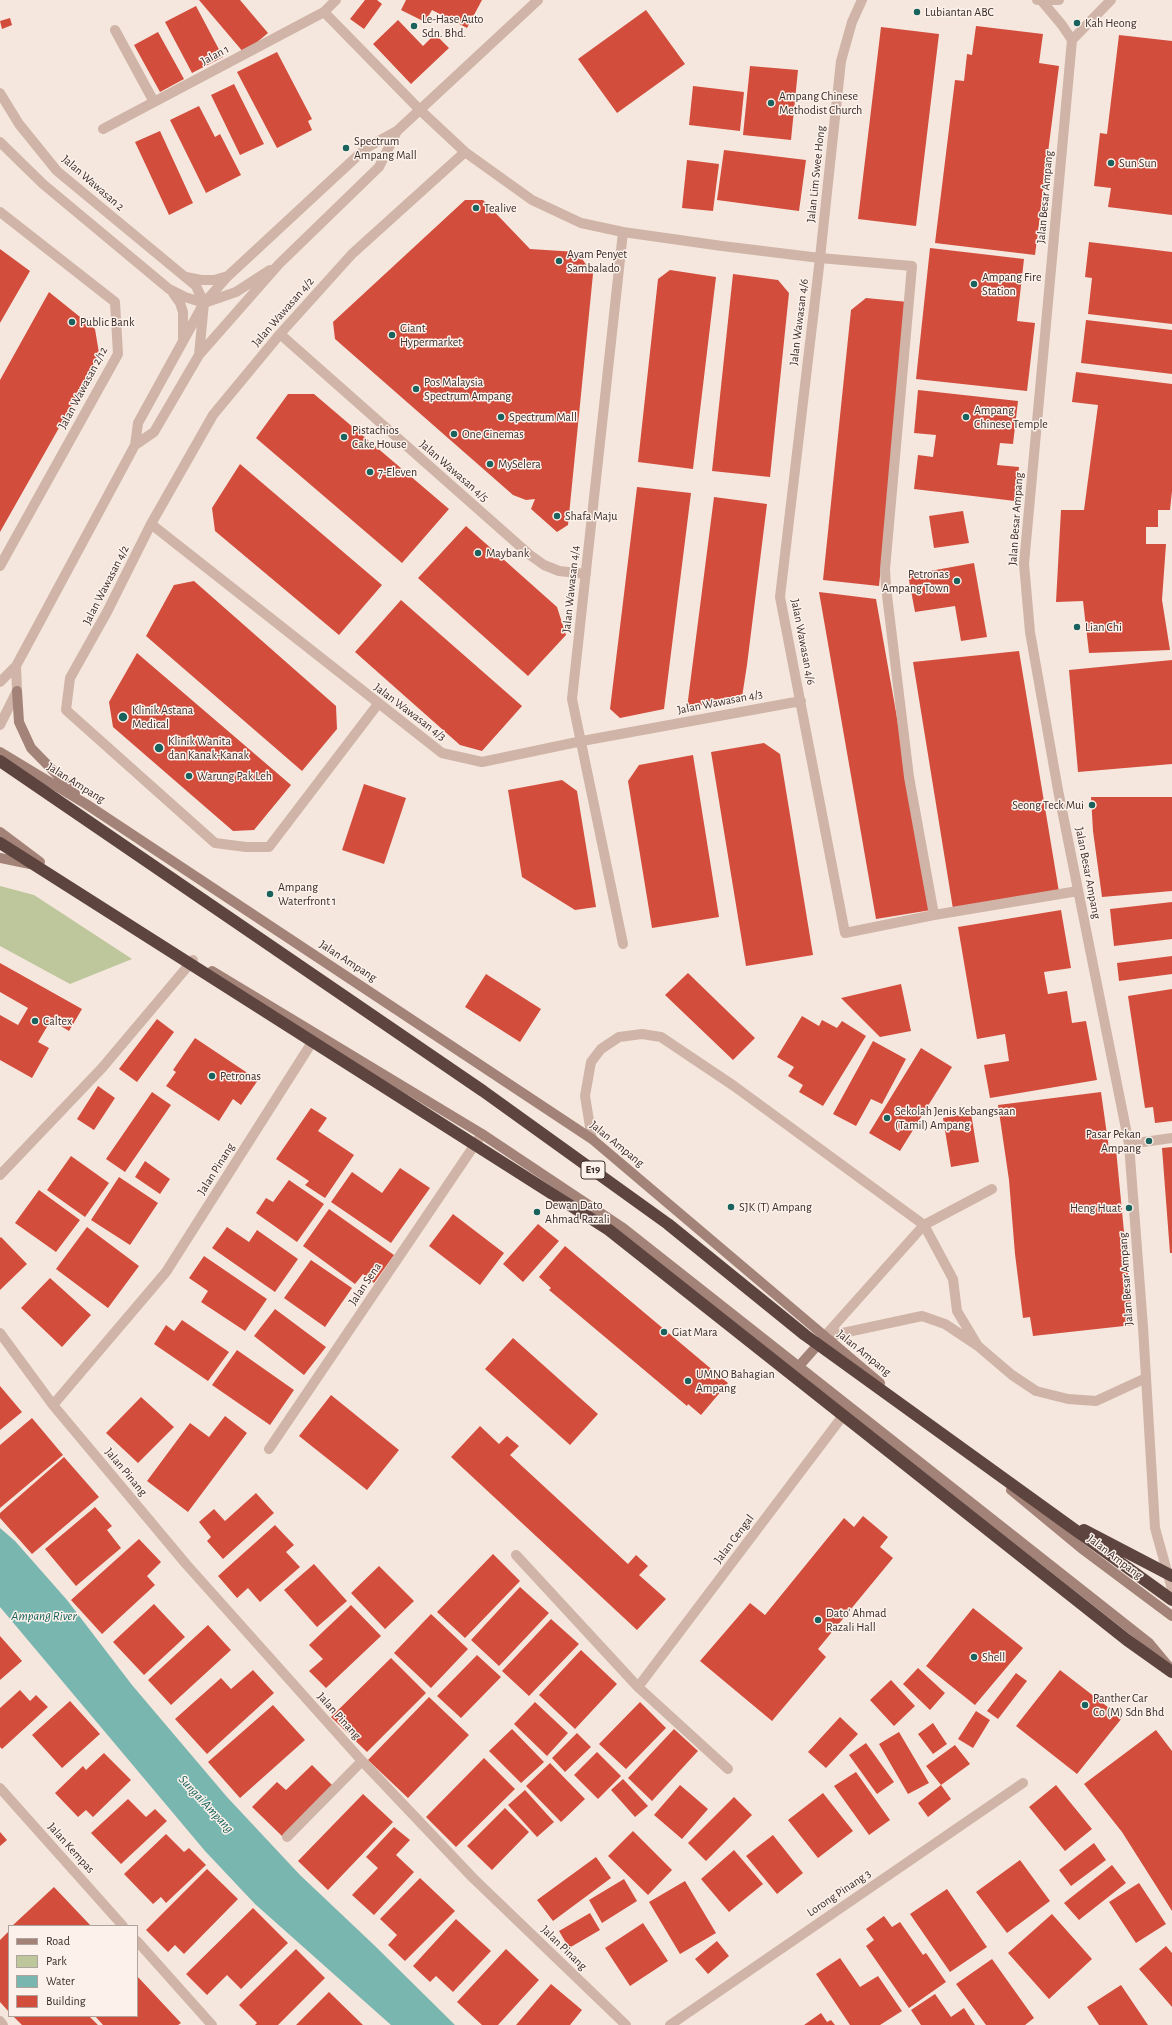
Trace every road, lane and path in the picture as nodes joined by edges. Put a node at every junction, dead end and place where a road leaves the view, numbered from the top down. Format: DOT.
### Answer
graph roads {
  1 [pos="336,0"];
  2 [pos="538,0"];
  3 [pos="862,0"];
  4 [pos="1037,0"];
  5 [pos="1041,0"];
  6 [pos="1059,0"];
  7 [pos="1111,0"];
  8 [pos="324,12"];
  9 [pos="115,30"];
  10 [pos="1072,40"];
  11 [pos="0,93"];
  12 [pos="154,102"];
  13 [pos="420,110"];
  14 [pos="103,129"];
  15 [pos="398,131"];
  16 [pos="0,142"];
  17 [pos="465,152"];
  18 [pos="0,212"];
  19 [pos="623,232"];
  20 [pos="820,258"];
  21 [pos="279,264"];
  22 [pos="228,276"];
  23 [pos="186,277"];
  24 [pos="169,289"];
  25 [pos="204,303"];
  26 [pos="280,334"];
  27 [pos="183,343"];
  28 [pos="200,355"];
  29 [pos="135,445"];
  30 [pos="151,524"];
  31 [pos="0,566"];
  32 [pos="586,574"];
  33 [pos="16,666"];
  34 [pos="0,682"];
  35 [pos="17,691"];
  36 [pos="800,701"];
  37 [pos="378,704"];
  38 [pos="0,725"];
  39 [pos="582,741"];
  40 [pos="0,752"];
  41 [pos="0,761"];
  42 [pos="86,804"];
  43 [pos="0,832"];
  44 [pos="0,844"];
  45 [pos="0,858"];
  46 [pos="46,867"];
  47 [pos="1078,891"];
  48 [pos="934,916"];
  49 [pos="623,944"];
  50 [pos="193,960"];
  51 [pos="317,1034"];
  52 [pos="482,1134"];
  53 [pos="1172,1138"];
  54 [pos="592,1139"];
  55 [pos="1129,1144"];
  56 [pos="0,1175"];
  57 [pos="992,1190"];
  58 [pos="924,1225"];
  59 [pos="0,1333"];
  60 [pos="824,1337"];
  61 [pos="978,1346"];
  62 [pos="799,1366"];
  63 [pos="1146,1378"];
  64 [pos="53,1405"];
  65 [pos="850,1407"];
  66 [pos="269,1448"];
  67 [pos="1043,1507"];
  68 [pos="516,1555"];
  69 [pos="1172,1576"];
  70 [pos="1172,1590"];
  71 [pos="1172,1600"];
  72 [pos="1172,1616"];
  73 [pos="1172,1671"];
  74 [pos="638,1687"];
  75 [pos="362,1761"];
  76 [pos="728,1769"];
  77 [pos="1023,1783"];
  78 [pos="0,1788"];
  79 [pos="287,1837"];
  80 [pos="123,1925"];
  81 [pos="138,1942"];
  82 [pos="0,2021"];
  83 [pos="3,2025"];
  84 [pos="212,2025"];
  85 [pos="626,2025"];
  86 [pos="670,2025"];
  1 -- 8 [label="street, Jalan 1"];
  2 -- 13 [label="street"];
  3 -- 20 [label="street, Jalan Lim Swee Hong"];
  4 -- 5 [label="street"];
  5 -- 6 [label="street"];
  5 -- 10 [label="street"];
  7 -- 10 [label="street"];
  8 -- 12 [label="street, Jalan 1"];
  8 -- 13 [label="street"];
  9 -- 12 [label="street"];
  10 -- 47 [label="street, Jalan Besar Ampang"];
  11 -- 23 [label="street, Jalan Wawasan 2"];
  12 -- 14 [label="street, Jalan 1"];
  13 -- 15 [label="street"];
  13 -- 17 [label="street"];
  15 -- 21 [label="street"];
  15 -- 22 [label="street"];
  16 -- 24 [label="street"];
  17 -- 19 [label="street"];
  17 -- 26 [label="street, Jalan Wawasan 4/2"];
  18 -- 31 [label="street, Jalan Wawasan 2/12"];
  19 -- 20 [label="street"];
  19 -- 32 [label="street, Jalan Wawasan 4/4"];
  20 -- 36 [label="street, Jalan Wawasan 4/6"];
  20 -- 48 [label="street"];
  21 -- 25 [label="street"];
  21 -- 28 [label="street"];
  22 -- 23 [label="street"];
  22 -- 25 [label="street"];
  23 -- 25 [label="street, Jalan Wawasan 2"];
  24 -- 25 [label="street"];
  24 -- 27 [label="street"];
  25 -- 27 [label="street"];
  25 -- 28 [label="street"];
  26 -- 30 [label="street, Jalan Wawasan 4/2"];
  26 -- 32 [label="street, Jalan Wawasan 4/5"];
  27 -- 29 [label="street"];
  28 -- 29 [label="street"];
  29 -- 33 [label="street"];
  30 -- 37 [label="street, Jalan Wawasan 4/3"];
  30 -- 37 [label="street, Jalan Wawasan 4/2"];
  32 -- 39 [label="street, Jalan Wawasan 4/4"];
  33 -- 34 [label="street"];
  33 -- 35 [label="street"];
  35 -- 38 [label="street"];
  35 -- 42 [label="main road"];
  36 -- 39 [label="street, Jalan Wawasan 4/3"];
  36 -- 48 [label="street, Jalan Wawasan 4/6"];
  37 -- 39 [label="street, Jalan Wawasan 4/3"];
  39 -- 49 [label="street, Jalan Wawasan 4/4"];
  40 -- 42 [label="main road, Jalan Ampang"];
  41 -- 67 [label="highway, E19, bridge"];
  42 -- 54 [label="main road, Jalan Ampang"];
  43 -- 46 [label="main road"];
  44 -- 73 [label="highway, bridge"];
  45 -- 46 [label="main road"];
  46 -- 50 [label="main road"];
  47 -- 48 [label="street"];
  47 -- 55 [label="street, Jalan Besar Ampang"];
  50 -- 51 [label="main road"];
  50 -- 56 [label="street"];
  51 -- 52 [label="main road"];
  51 -- 64 [label="street, Jalan Pinang"];
  52 -- 62 [label="main road"];
  52 -- 66 [label="street, Jalan Sena"];
  53 -- 55 [label="street"];
  54 -- 58 [label="street"];
  54 -- 60 [label="main road, Jalan Ampang"];
  55 -- 63 [label="street, Jalan Besar Ampang"];
  57 -- 58 [label="street"];
  58 -- 60 [label="street"];
  58 -- 61 [label="street"];
  59 -- 64 [label="street, Jalan Pinang"];
  60 -- 61 [label="street"];
  60 -- 62 [label="main road"];
  60 -- 72 [label="main road, Jalan Ampang"];
  61 -- 63 [label="street"];
  62 -- 65 [label="main road"];
  63 -- 70 [label="street, Jalan Besar Ampang"];
  64 -- 75 [label="street, Jalan Pinang"];
  65 -- 73 [label="main road"];
  65 -- 74 [label="street, Jalan Cengal"];
  67 -- 69 [label="highway, bridge"];
  67 -- 71 [label="highway, E19, bridge"];
  68 -- 74 [label="street"];
  74 -- 76 [label="street"];
  75 -- 79 [label="street"];
  75 -- 85 [label="street, Jalan Pinang"];
  77 -- 86 [label="street, Lorong Pinang 3"];
  78 -- 80 [label="street, Jalan Kempas"];
  81 -- 84 [label="street"];
  82 -- 83 [label="street"];
}
